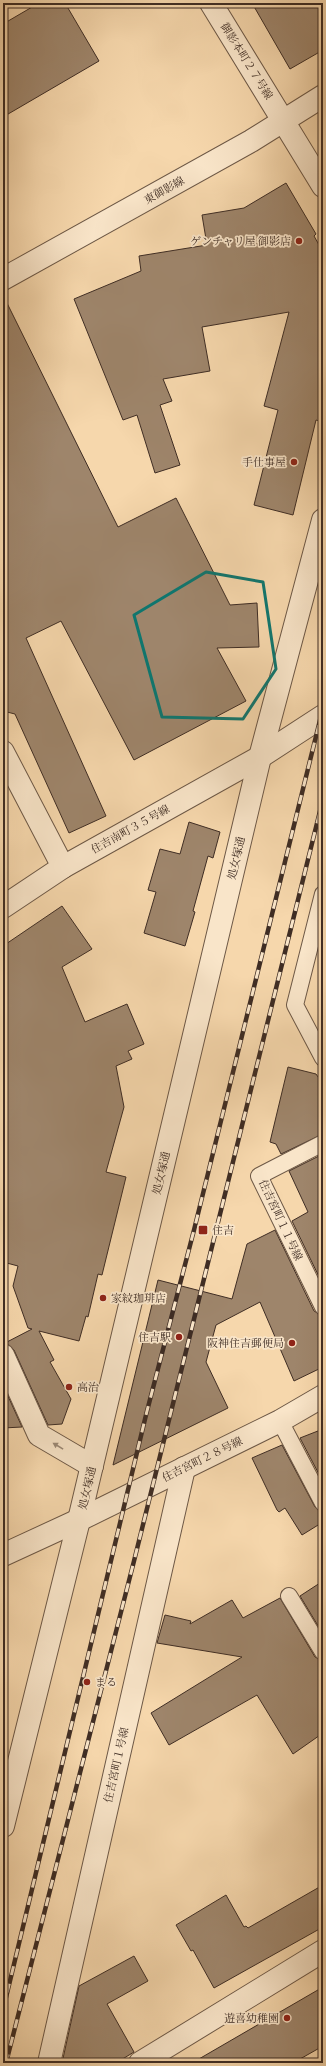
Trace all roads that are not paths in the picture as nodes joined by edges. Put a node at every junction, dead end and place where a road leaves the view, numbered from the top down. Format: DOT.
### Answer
graph roads {
  1 [pos="211,3"];
  2 [pos="323,96"];
  3 [pos="283,119"];
  4 [pos="323,186"];
  5 [pos="3,279"];
  6 [pos="323,520"];
  7 [pos="323,716"];
  8 [pos="3,752"];
  9 [pos="260,756"];
  10 [pos="63,867"];
  11 [pos="323,894"];
  12 [pos="3,907"];
  13 [pos="323,1058"];
  14 [pos="323,1143"];
  15 [pos="323,1307"];
  16 [pos="3,1355"];
  17 [pos="323,1396"];
  18 [pos="280,1422"];
  19 [pos="92,1466"];
  20 [pos="184,1468"];
  21 [pos="323,1503"];
  22 [pos="79,1520"];
  23 [pos="3,1555"];
  24 [pos="289,1596"];
  25 [pos="323,1652"];
  26 [pos="3,1826"];
  27 [pos="323,1952"];
  28 [pos="49,2063"];
  29 [pos="140,2063"];
  1 -- 3 [label="street, 御影本町２７号線"];
  2 -- 3 [label="street, 東御影線"];
  3 -- 4 [label="street, 御影本町２７号線"];
  3 -- 5 [label="street, 東御影線"];
  6 -- 9 [label="street, 処女塚通"];
  7 -- 9 [label="street, 住吉南町３５号線"];
  8 -- 10 [label="street"];
  9 -- 10 [label="street, 住吉南町３５号線"];
  9 -- 19 [label="street, 処女塚通"];
  10 -- 12 [label="street, 住吉南町３５号線"];
  11 -- 13 [label="lane"];
  14 -- 15 [label="lane, 住吉宮町１１号線"];
  19 -- 16 [label="street, one-way"];
  17 -- 18 [label="street, 住吉宮町２８号線"];
  18 -- 20 [label="street, 住吉宮町２８号線"];
  18 -- 21 [label="lane"];
  19 -- 22 [label="street, 処女塚通"];
  20 -- 22 [label="street, 住吉宮町２８号線"];
  20 -- 28 [label="street, 住吉宮町１号線"];
  22 -- 23 [label="street, 住吉宮町２８号線"];
  22 -- 26 [label="street, 処女塚通"];
  24 -- 25 [label="lane"];
  27 -- 29 [label="street"];
}
